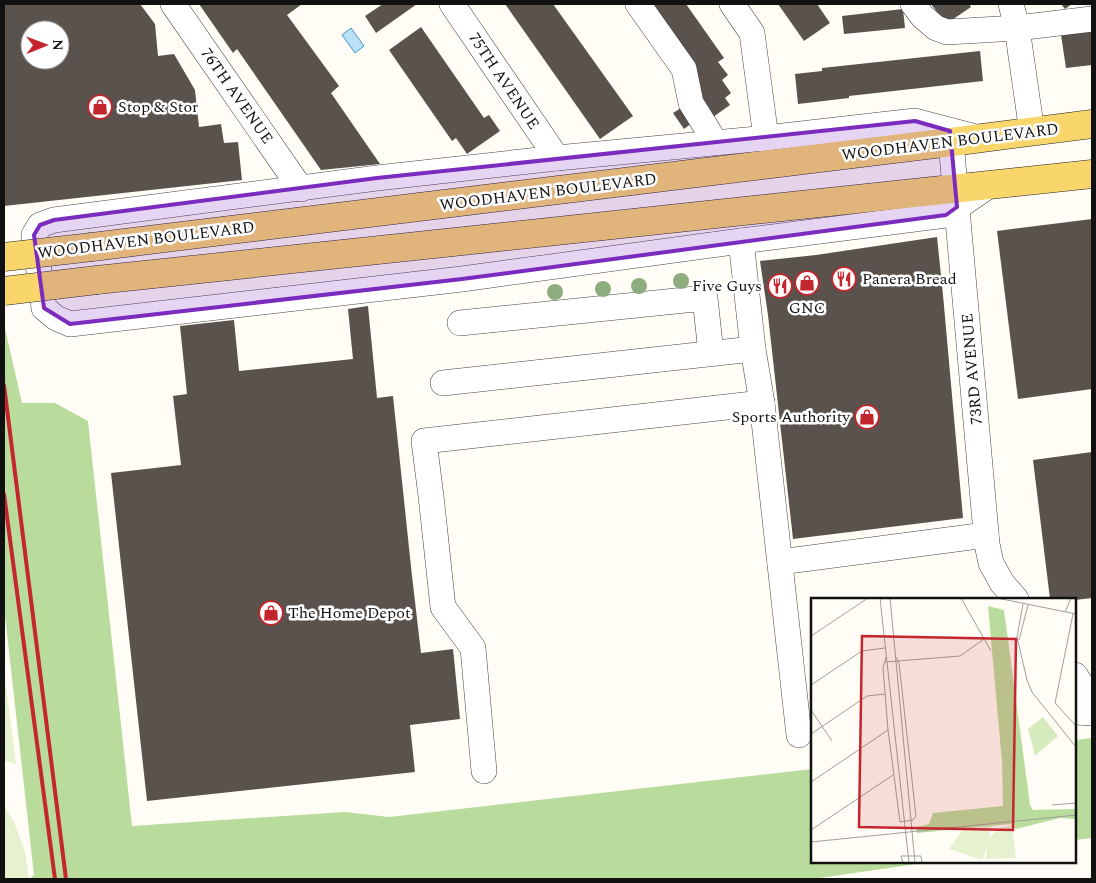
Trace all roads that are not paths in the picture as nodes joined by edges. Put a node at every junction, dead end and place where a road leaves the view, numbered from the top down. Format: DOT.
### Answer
graph roads {
  1 [pos="173,4"];
  2 [pos="452,4"];
  3 [pos="638,4"];
  4 [pos="732,4"];
  5 [pos="914,4"];
  6 [pos="1011,4"];
  7 [pos="1092,19"];
  8 [pos="1016,28"];
  9 [pos="1092,124"];
  10 [pos="1032,132"];
  11 [pos="951,137"];
  12 [pos="766,138"];
  13 [pos="715,142"];
  14 [pos="557,158"];
  15 [pos="1092,174"];
  16 [pos="301,188"];
  17 [pos="956,198"];
  18 [pos="741,241"];
  19 [pos="4,257"];
  20 [pos="4,291"];
  21 [pos="460,323"];
  22 [pos="753,349"];
  23 [pos="711,353"];
  24 [pos="443,383"];
  25 [pos="762,402"];
  26 [pos="986,536"];
  27 [pos="780,562"];
  28 [pos="1015,598"];
  29 [pos="1076,678"];
  30 [pos="1087,710"];
  31 [pos="799,735"];
  32 [pos="484,771"];
  1 -- 16 [label="street, 76TH AVENUE"];
  2 -- 14 [label="street, 75TH AVENUE"];
  3 -- 13 [label="street"];
  4 -- 12 [label="street"];
  5 -- 8 [label="street"];
  6 -- 8 [label="street"];
  7 -- 8 [label="street"];
  8 -- 10 [label="street"];
  9 -- 10 [label="main road, WOODHAVEN BOULEVARD"];
  10 -- 11 [label="main road, WOODHAVEN BOULEVARD"];
  11 -- 12 [label="street"];
  11 -- 17 [label="street, 73RD AVENUE"];
  11 -- 19 [label="main road, WOODHAVEN BOULEVARD, bridge"];
  12 -- 13 [label="street"];
  13 -- 14 [label="street"];
  14 -- 16 [label="street"];
  15 -- 17 [label="main road, WOODHAVEN BOULEVARD"];
  16 -- 18 [label="street"];
  17 -- 18 [label="street"];
  17 -- 20 [label="main road, WOODHAVEN BOULEVARD, bridge"];
  17 -- 26 [label="street, 73RD AVENUE"];
  18 -- 22 [label="street"];
  21 -- 23 [label="street"];
  22 -- 23 [label="street"];
  22 -- 25 [label="street"];
  23 -- 24 [label="street"];
  25 -- 27 [label="street"];
  25 -- 32 [label="street"];
  26 -- 27 [label="street"];
  26 -- 28 [label="street, 73RD AVENUE"];
  27 -- 31 [label="street"];
  29 -- 30 [label="street"];
}
